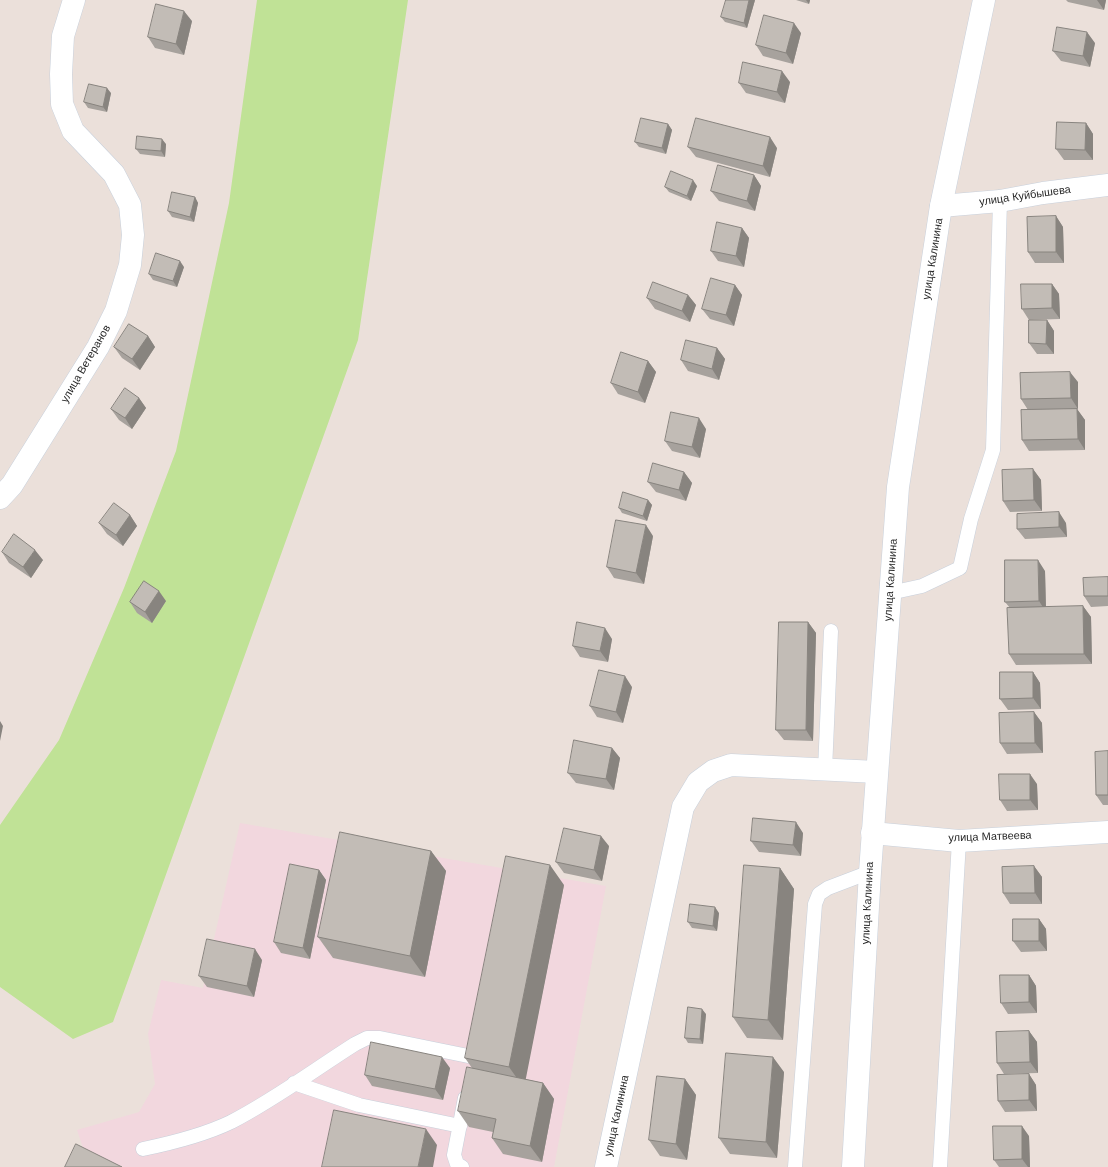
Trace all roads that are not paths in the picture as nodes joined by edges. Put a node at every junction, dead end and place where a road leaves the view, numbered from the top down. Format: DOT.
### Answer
graph roads {
  1 [pos="74,0"];
  2 [pos="984,0"];
  3 [pos="1108,185"];
  4 [pos="1000,201"];
  5 [pos="941,206"];
  6 [pos="0,498"];
  7 [pos="890,593"];
  8 [pos="830,631"];
  9 [pos="825,770"];
  10 [pos="877,772"];
  11 [pos="1108,832"];
  12 [pos="872,833"];
  13 [pos="959,840"];
  14 [pos="870,872"];
  15 [pos="476,1042"];
  16 [pos="473,1056"];
  17 [pos="470,1072"];
  18 [pos="294,1083"];
  19 [pos="467,1087"];
  20 [pos="460,1126"];
  21 [pos="143,1149"];
  22 [pos="462,1167"];
  23 [pos="606,1167"];
  24 [pos="794,1167"];
  25 [pos="853,1167"];
  26 [pos="940,1167"];
  1 -- 6 [label="street, улица Ветеранов"];
  2 -- 5 [label="street, улица Калинина"];
  3 -- 4 [label="street, улица Куйбышева"];
  4 -- 5 [label="street, улица Куйбышева"];
  4 -- 7 [label="lane"];
  5 -- 7 [label="street, улица Калинина"];
  7 -- 10 [label="street, улица Калинина"];
  8 -- 9 [label="lane"];
  9 -- 10 [label="street"];
  9 -- 23 [label="street, улица Калинина"];
  10 -- 12 [label="street, улица Калинина"];
  11 -- 13 [label="street, улица Матвеева"];
  12 -- 13 [label="street, улица Матвеева"];
  12 -- 14 [label="street, улица Калинина"];
  13 -- 26 [label="lane"];
  14 -- 24 [label="lane"];
  14 -- 25 [label="street, улица Калинина"];
  15 -- 16 [label="lane"];
  16 -- 17 [label="lane"];
  16 -- 18 [label="lane"];
  18 -- 20 [label="lane"];
  18 -- 21 [label="lane"];
  19 -- 20 [label="lane"];
  20 -- 22 [label="lane"];
}
